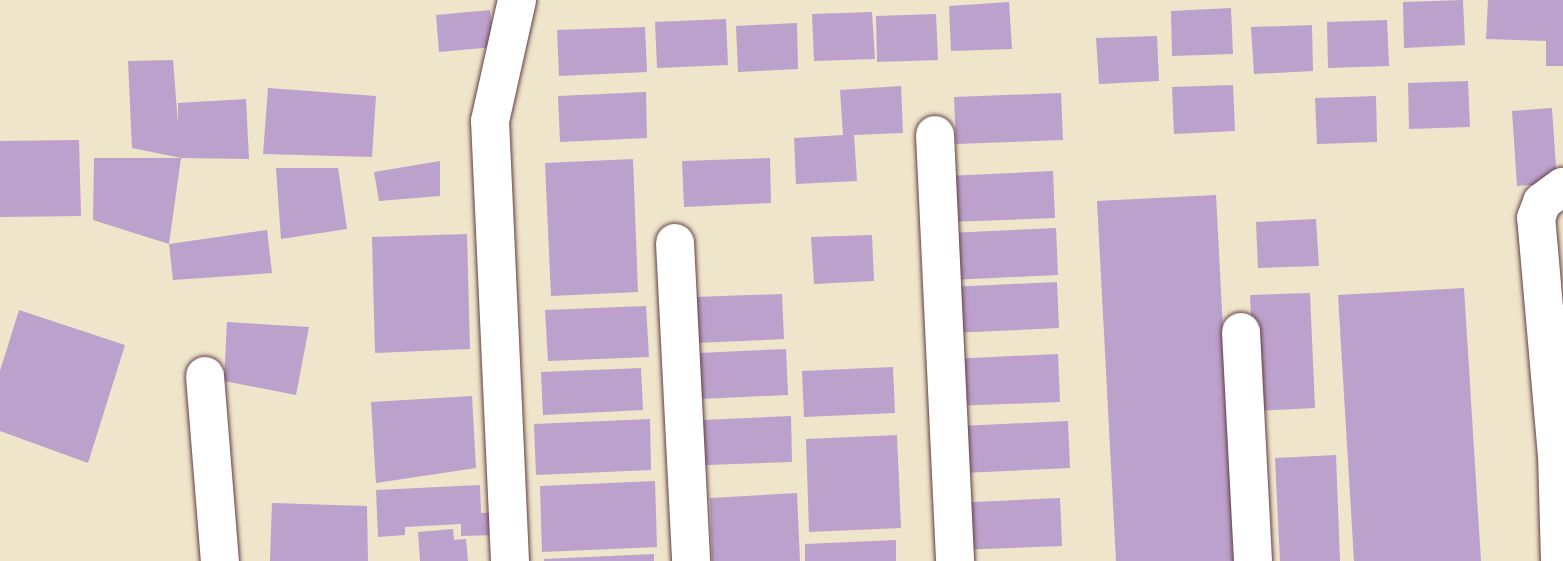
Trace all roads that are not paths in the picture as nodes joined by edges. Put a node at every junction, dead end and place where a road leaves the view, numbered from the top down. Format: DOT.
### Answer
graph roads {
  1 [pos="517,0"];
  2 [pos="935,135"];
  3 [pos="1563,187"];
  4 [pos="676,243"];
  5 [pos="1241,332"];
  6 [pos="205,376"];
  7 [pos="1560,455"];
  8 [pos="220,561"];
  9 [pos="510,561"];
  10 [pos="691,561"];
  11 [pos="955,561"];
  12 [pos="1253,561"];
  13 [pos="1560,561"];
  1 -- 9 [label="street"];
  2 -- 11 [label="street"];
  3 -- 7 [label="street"];
  4 -- 10 [label="street"];
  5 -- 12 [label="street"];
  6 -- 8 [label="street"];
  7 -- 13 [label="street"];
}
